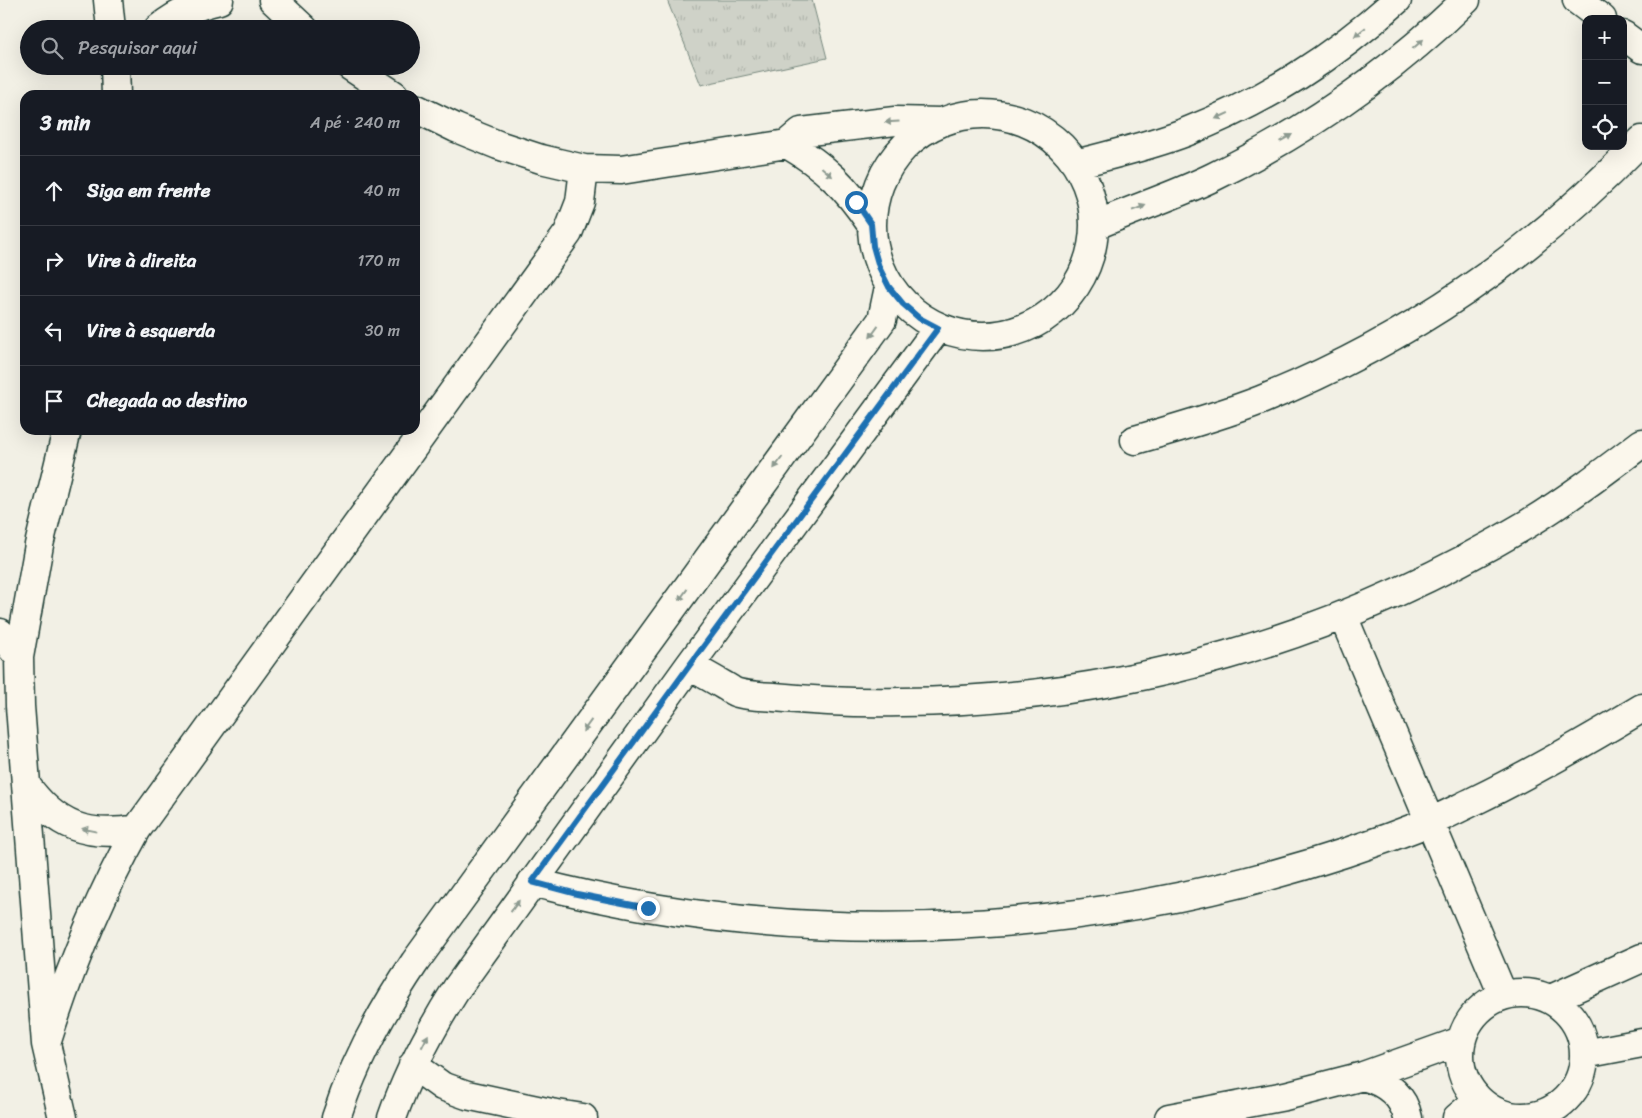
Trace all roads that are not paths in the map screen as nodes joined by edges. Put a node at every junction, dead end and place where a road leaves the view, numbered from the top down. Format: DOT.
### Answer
graph roads {
  1 [pos="108,0"];
  2 [pos="219,0"];
  3 [pos="273,0"];
  4 [pos="1397,0"];
  5 [pos="1466,0"];
  6 [pos="1577,0"];
  7 [pos="1597,15"];
  8 [pos="110,20"];
  9 [pos="171,20"];
  10 [pos="294,20"];
  11 [pos="1627,38"];
  12 [pos="1642,49"];
  13 [pos="364,75"];
  14 [pos="386,90"];
  15 [pos="420,110"];
  16 [pos="941,122"];
  17 [pos="1642,140"];
  18 [pos="787,144"];
  19 [pos="1076,164"];
  20 [pos="584,169"];
  21 [pos="871,224"];
  22 [pos="1094,226"];
  23 [pos="889,287"];
  24 [pos="938,328"];
  25 [pos="66,435"];
  26 [pos="1134,440"];
  27 [pos="1642,444"];
  28 [pos="1343,616"];
  29 [pos="0,633"];
  30 [pos="20,657"];
  31 [pos="689,666"];
  32 [pos="0,682"];
  33 [pos="20,706"];
  34 [pos="1642,708"];
  35 [pos="26,786"];
  36 [pos="1430,822"];
  37 [pos="137,829"];
  38 [pos="532,882"];
  39 [pos="1642,958"];
  40 [pos="1504,995"];
  41 [pos="1551,999"];
  42 [pos="1461,1041"];
  43 [pos="1642,1043"];
  44 [pos="46,1044"];
  45 [pos="1584,1054"];
  46 [pos="413,1065"];
  47 [pos="1363,1076"];
  48 [pos="1478,1100"];
  49 [pos="62,1118"];
  50 [pos="336,1118"];
  51 [pos="392,1118"];
  52 [pos="583,1118"];
  53 [pos="1169,1118"];
  54 [pos="1408,1118"];
  55 [pos="1457,1118"];
  1 -- 8 [label="street"];
  2 -- 9 [label="street"];
  3 -- 10 [label="street"];
  4 -- 19 [label="street, one-way"];
  22 -- 5 [label="street, one-way"];
  6 -- 7 [label="street"];
  11 -- 12 [label="street"];
  13 -- 14 [label="street"];
  15 -- 20 [label="street"];
  16 -- 18 [label="street, one-way"];
  16 -- 19 [label="street"];
  16 -- 21 [label="street"];
  17 -- 26 [label="street"];
  18 -- 20 [label="street"];
  18 -- 21 [label="street, one-way"];
  19 -- 22 [label="street"];
  20 -- 37 [label="street"];
  21 -- 23 [label="street"];
  22 -- 24 [label="street"];
  23 -- 24 [label="street"];
  23 -- 50 [label="street, one-way"];
  24 -- 31 [label="street"];
  25 -- 30 [label="street"];
  27 -- 28 [label="street"];
  28 -- 31 [label="street"];
  28 -- 36 [label="street"];
  29 -- 30 [label="street"];
  30 -- 33 [label="street"];
  31 -- 38 [label="street"];
  32 -- 33 [label="street"];
  33 -- 35 [label="street"];
  34 -- 36 [label="street"];
  37 -- 35 [label="street, one-way"];
  35 -- 44 [label="street"];
  36 -- 38 [label="street"];
  36 -- 40 [label="street"];
  37 -- 44 [label="street"];
  46 -- 38 [label="street, one-way"];
  39 -- 41 [label="street"];
  40 -- 41 [label="street"];
  40 -- 42 [label="street"];
  41 -- 45 [label="street"];
  42 -- 47 [label="street"];
  42 -- 48 [label="street"];
  43 -- 45 [label="street"];
  44 -- 49 [label="street"];
  45 -- 48 [label="street"];
  46 -- 51 [label="street"];
  46 -- 52 [label="street"];
  47 -- 53 [label="street"];
  47 -- 54 [label="street"];
  48 -- 55 [label="street"];
}
